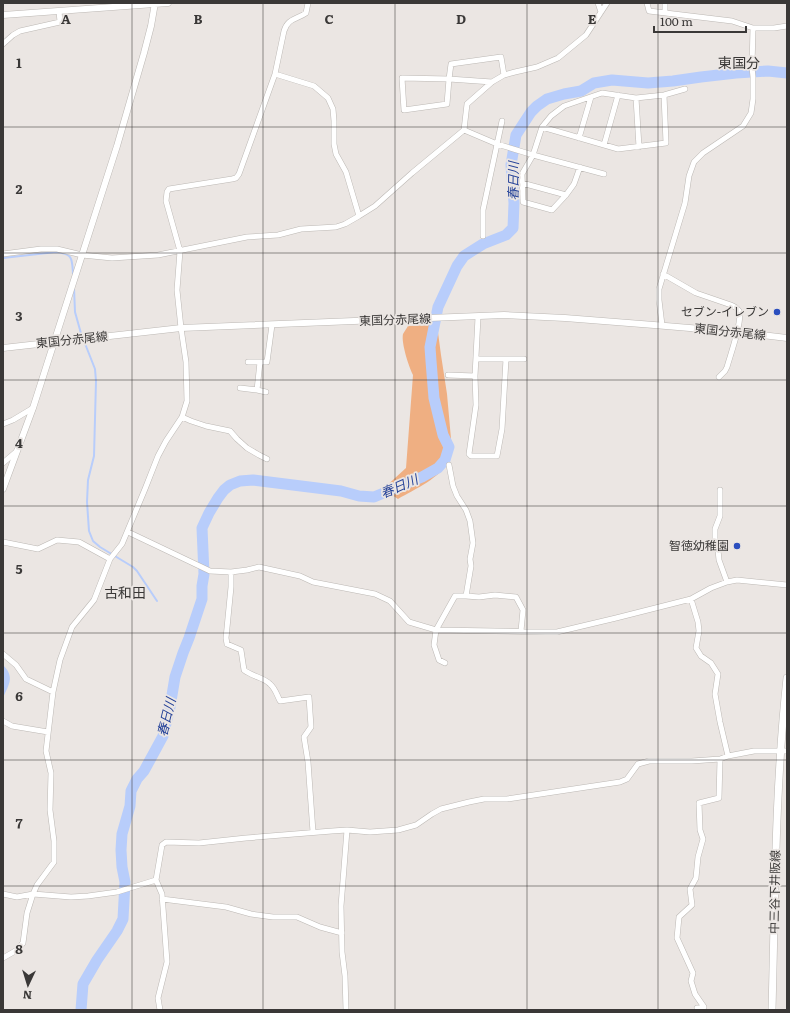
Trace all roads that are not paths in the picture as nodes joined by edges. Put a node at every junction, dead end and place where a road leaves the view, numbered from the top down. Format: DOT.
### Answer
graph roads {
  1 [pos="168,3"];
  2 [pos="308,3"];
  3 [pos="598,3"];
  4 [pos="607,3"];
  5 [pos="647,3"];
  6 [pos="665,3"];
  7 [pos="155,4"];
  8 [pos="59,11"];
  9 [pos="601,12"];
  10 [pos="665,12"];
  11 [pos="3,15"];
  12 [pos="787,26"];
  13 [pos="753,28"];
  14 [pos="3,44"];
  15 [pos="275,74"];
  16 [pos="504,75"];
  17 [pos="449,79"];
  18 [pos="492,82"];
  19 [pos="685,89"];
  20 [pos="664,94"];
  21 [pos="618,95"];
  22 [pos="591,97"];
  23 [pos="636,98"];
  24 [pos="502,121"];
  25 [pos="542,127"];
  26 [pos="464,130"];
  27 [pos="579,138"];
  28 [pos="497,144"];
  29 [pos="604,145"];
  30 [pos="639,146"];
  31 [pos="533,155"];
  32 [pos="580,167"];
  33 [pos="604,174"];
  34 [pos="522,183"];
  35 [pos="566,195"];
  36 [pos="358,216"];
  37 [pos="483,236"];
  38 [pos="180,251"];
  39 [pos="3,254"];
  40 [pos="82,255"];
  41 [pos="663,274"];
  42 [pos="478,317"];
  43 [pos="272,325"];
  44 [pos="662,326"];
  45 [pos="181,328"];
  46 [pos="737,332"];
  47 [pos="787,338"];
  48 [pos="53,342"];
  49 [pos="3,348"];
  50 [pos="477,359"];
  51 [pos="506,359"];
  52 [pos="524,359"];
  53 [pos="248,362"];
  54 [pos="260,362"];
  55 [pos="448,375"];
  56 [pos="475,376"];
  57 [pos="719,377"];
  58 [pos="240,388"];
  59 [pos="257,390"];
  60 [pos="266,392"];
  61 [pos="33,408"];
  62 [pos="182,417"];
  63 [pos="3,424"];
  64 [pos="17,451"];
  65 [pos="267,459"];
  66 [pos="3,463"];
  67 [pos="449,465"];
  68 [pos="3,489"];
  69 [pos="720,490"];
  70 [pos="128,532"];
  71 [pos="3,542"];
  72 [pos="110,559"];
  73 [pos="231,572"];
  74 [pos="727,582"];
  75 [pos="787,585"];
  76 [pos="466,596"];
  77 [pos="691,599"];
  78 [pos="436,630"];
  79 [pos="521,632"];
  80 [pos="3,654"];
  81 [pos="446,663"];
  82 [pos="787,678"];
  83 [pos="786,686"];
  84 [pos="53,692"];
  85 [pos="3,722"];
  86 [pos="48,732"];
  87 [pos="784,751"];
  88 [pos="728,756"];
  89 [pos="720,759"];
  90 [pos="347,830"];
  91 [pos="313,832"];
  92 [pos="156,880"];
  93 [pos="3,894"];
  94 [pos="33,894"];
  95 [pos="162,899"];
  96 [pos="342,933"];
  97 [pos="3,958"];
  98 [pos="160,1010"];
  99 [pos="346,1010"];
  100 [pos="698,1010"];
  101 [pos="772,1010"];
  1 -- 7 [label="street"];
  2 -- 15 [label="street"];
  3 -- 9 [label="street"];
  4 -- 9 [label="street"];
  5 -- 10 [label="street"];
  6 -- 10 [label="street"];
  7 -- 8 [label="street"];
  7 -- 40 [label="street"];
  8 -- 11 [label="street"];
  8 -- 14 [label="street"];
  9 -- 16 [label="street"];
  10 -- 13 [label="street"];
  12 -- 13 [label="street"];
  13 -- 41 [label="street"];
  15 -- 36 [label="street"];
  15 -- 38 [label="street"];
  16 -- 17 [label="street"];
  16 -- 18 [label="street"];
  17 -- 17 [label="street"];
  17 -- 18 [label="street"];
  18 -- 26 [label="street"];
  19 -- 20 [label="street"];
  20 -- 23 [label="street"];
  20 -- 30 [label="street"];
  21 -- 22 [label="street"];
  21 -- 23 [label="street"];
  21 -- 29 [label="street"];
  22 -- 25 [label="street"];
  22 -- 27 [label="street"];
  23 -- 30 [label="street"];
  24 -- 28 [label="street"];
  25 -- 27 [label="street"];
  25 -- 31 [label="street"];
  26 -- 28 [label="street"];
  26 -- 36 [label="street"];
  27 -- 29 [label="street"];
  28 -- 31 [label="street"];
  28 -- 37 [label="street"];
  29 -- 30 [label="street"];
  31 -- 32 [label="street"];
  31 -- 34 [label="street"];
  32 -- 33 [label="street"];
  32 -- 35 [label="street"];
  34 -- 35 [label="street"];
  34 -- 35 [label="street"];
  36 -- 38 [label="street"];
  38 -- 40 [label="street"];
  38 -- 45 [label="street"];
  39 -- 40 [label="street"];
  40 -- 48 [label="street"];
  41 -- 44 [label="street"];
  41 -- 46 [label="street"];
  42 -- 43 [label="street, 東国分赤尾線"];
  42 -- 44 [label="street, 東国分赤尾線"];
  42 -- 50 [label="street"];
  43 -- 45 [label="street, 東国分赤尾線"];
  43 -- 54 [label="street"];
  44 -- 46 [label="street, 東国分赤尾線"];
  45 -- 48 [label="street, 東国分赤尾線"];
  45 -- 62 [label="street"];
  46 -- 47 [label="street, 東国分赤尾線"];
  46 -- 57 [label="street"];
  48 -- 49 [label="street, 東国分赤尾線"];
  48 -- 61 [label="street"];
  50 -- 51 [label="street"];
  50 -- 56 [label="street"];
  51 -- 52 [label="street"];
  51 -- 56 [label="street"];
  53 -- 54 [label="street"];
  54 -- 59 [label="street"];
  55 -- 56 [label="street"];
  58 -- 59 [label="street"];
  59 -- 60 [label="street"];
  61 -- 63 [label="street"];
  61 -- 64 [label="street"];
  62 -- 65 [label="street"];
  62 -- 70 [label="street"];
  64 -- 66 [label="street"];
  64 -- 68 [label="street"];
  67 -- 76 [label="street"];
  69 -- 74 [label="street"];
  70 -- 72 [label="street"];
  70 -- 73 [label="street"];
  71 -- 72 [label="street"];
  72 -- 84 [label="street"];
  73 -- 78 [label="street"];
  73 -- 91 [label="street"];
  74 -- 75 [label="street"];
  74 -- 77 [label="street"];
  76 -- 78 [label="street"];
  76 -- 79 [label="street"];
  77 -- 79 [label="street"];
  77 -- 88 [label="street"];
  78 -- 79 [label="street"];
  78 -- 81 [label="street"];
  80 -- 84 [label="street"];
  82 -- 83 [label="main road, 中三谷下井阪線"];
  83 -- 87 [label="main road, 中三谷下井阪線"];
  84 -- 86 [label="street"];
  85 -- 86 [label="street"];
  86 -- 94 [label="street"];
  87 -- 88 [label="street"];
  87 -- 101 [label="main road, 中三谷下井阪線"];
  88 -- 89 [label="street"];
  89 -- 90 [label="street"];
  89 -- 100 [label="street"];
  90 -- 91 [label="street"];
  90 -- 96 [label="street"];
  91 -- 92 [label="street"];
  92 -- 94 [label="street"];
  92 -- 95 [label="street"];
  93 -- 94 [label="street"];
  94 -- 97 [label="street"];
  95 -- 96 [label="street"];
  95 -- 98 [label="street"];
  96 -- 99 [label="street"];
}
